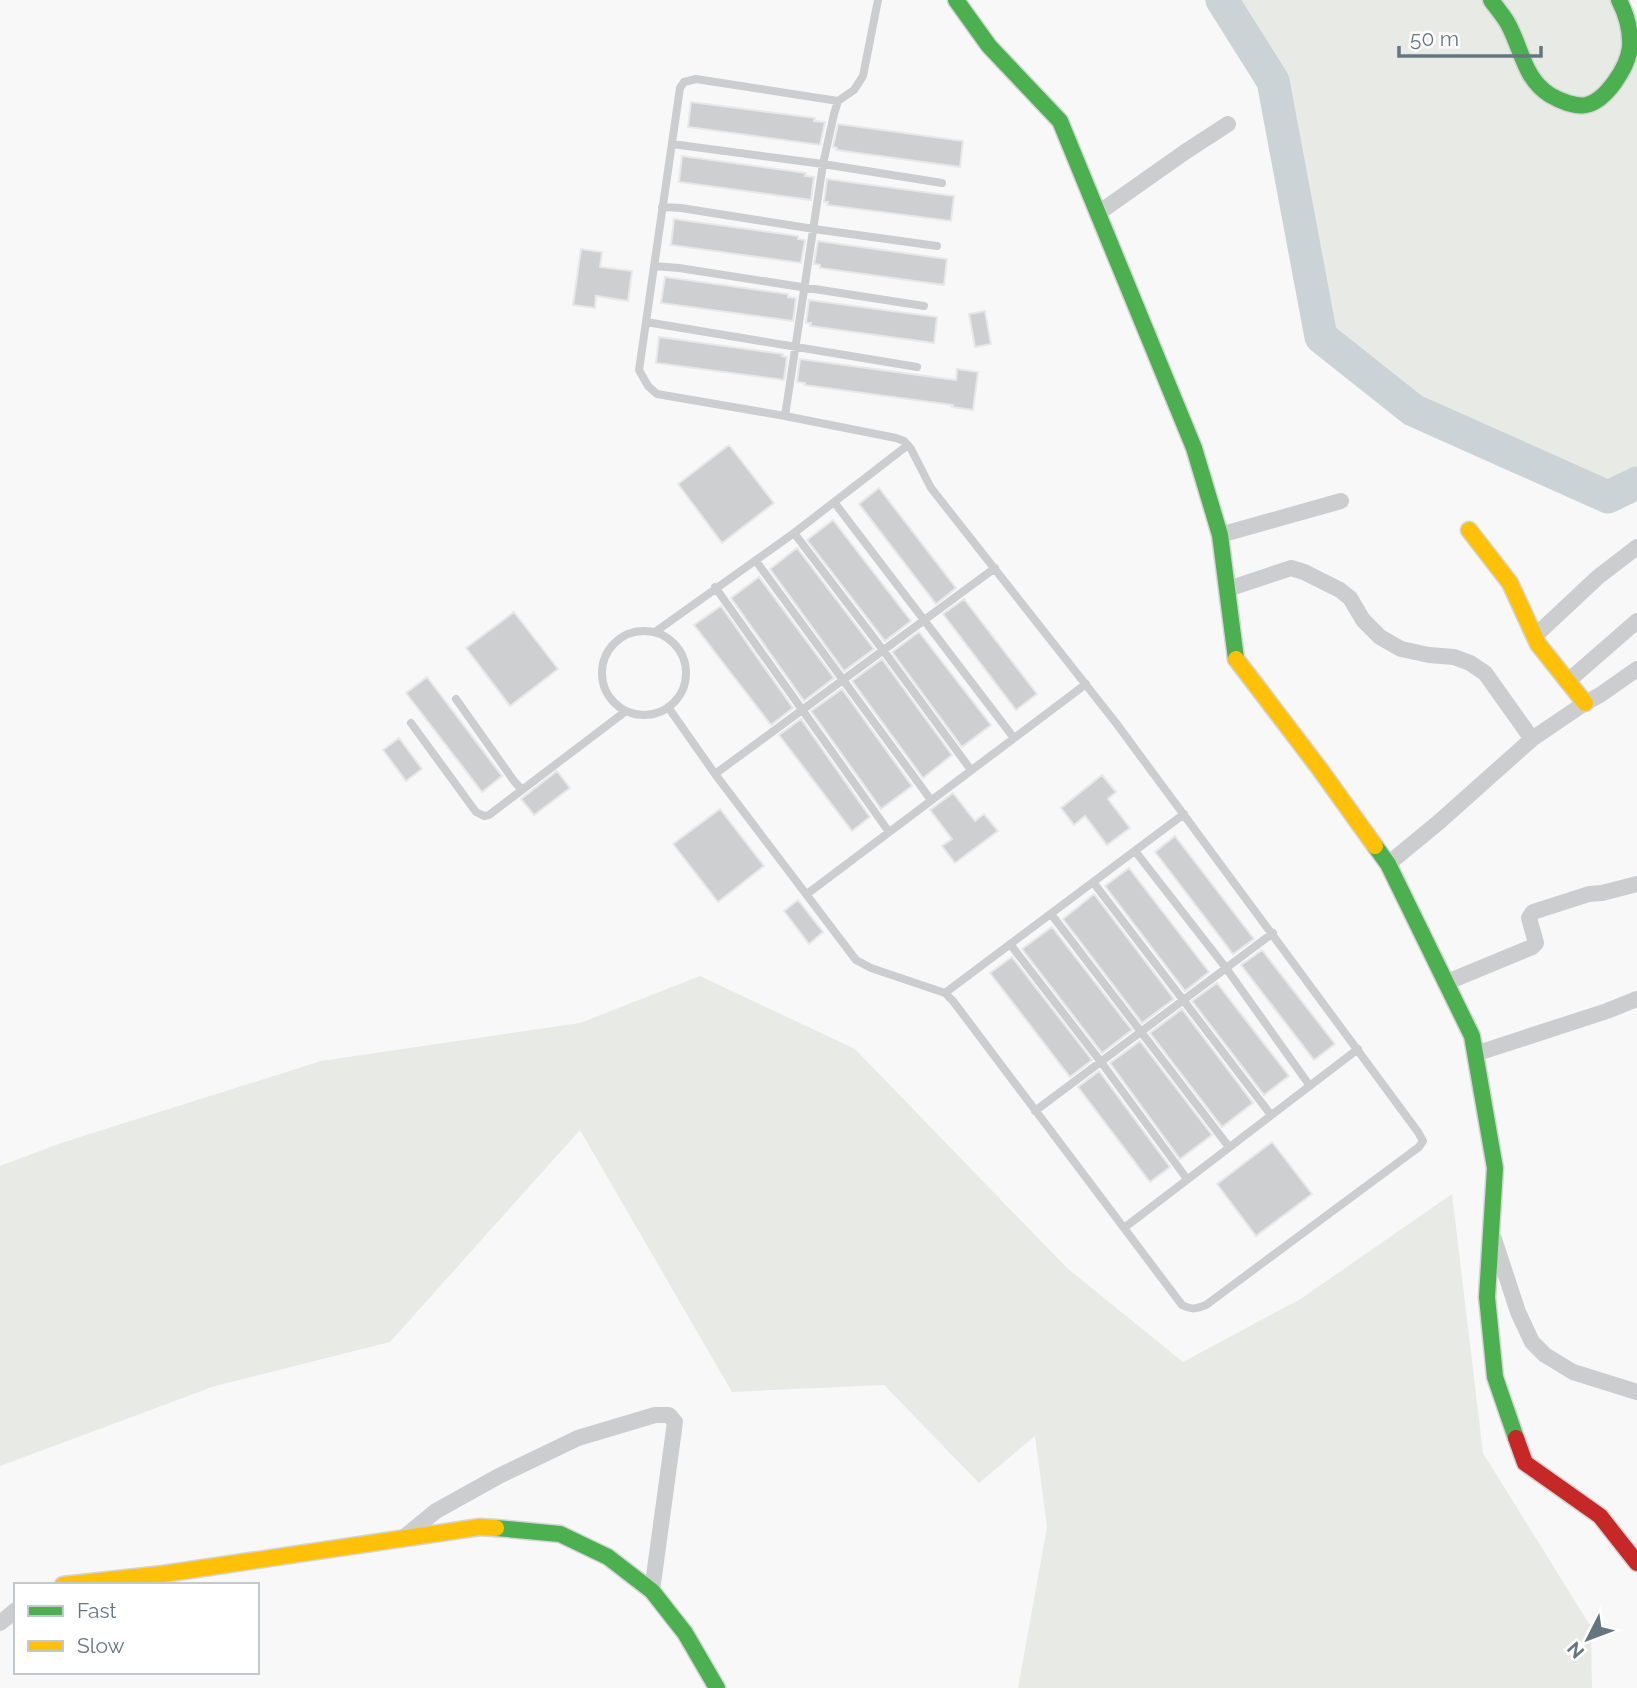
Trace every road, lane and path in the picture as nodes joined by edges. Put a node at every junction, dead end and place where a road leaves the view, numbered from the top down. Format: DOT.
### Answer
graph roads {
  1 [pos="878,0"];
  2 [pos="956,0"];
  3 [pos="1491,0"];
  4 [pos="1619,0"];
  5 [pos="838,101"];
  6 [pos="1228,124"];
  7 [pos="671,144"];
  8 [pos="823,164"];
  9 [pos="942,183"];
  10 [pos="662,206"];
  11 [pos="1097,214"];
  12 [pos="814,229"];
  13 [pos="937,246"];
  14 [pos="654,266"];
  15 [pos="805,288"];
  16 [pos="924,306"];
  17 [pos="646,322"];
  18 [pos="796,346"];
  19 [pos="917,367"];
  20 [pos="785,416"];
  21 [pos="908,445"];
  22 [pos="1341,501"];
  23 [pos="834,502"];
  24 [pos="1469,530"];
  25 [pos="794,533"];
  26 [pos="1220,535"];
  27 [pos="1637,547"];
  28 [pos="756,561"];
  29 [pos="995,568"];
  30 [pos="715,587"];
  31 [pos="1228,589"];
  32 [pos="925,620"];
  33 [pos="1637,621"];
  34 [pos="655,632"];
  35 [pos="1535,636"];
  36 [pos="883,650"];
  37 [pos="1637,669"];
  38 [pos="844,680"];
  39 [pos="1567,682"];
  40 [pos="1086,684"];
  41 [pos="456,699"];
  42 [pos="1585,703"];
  43 [pos="668,707"];
  44 [pos="802,710"];
  45 [pos="626,711"];
  46 [pos="411,723"];
  47 [pos="1014,738"];
  48 [pos="1532,739"];
  49 [pos="971,770"];
  50 [pos="715,774"];
  51 [pos="522,790"];
  52 [pos="931,800"];
  53 [pos="1184,814"];
  54 [pos="889,832"];
  55 [pos="1135,851"];
  56 [pos="1388,864"];
  57 [pos="1093,883"];
  58 [pos="1637,884"];
  59 [pos="807,894"];
  60 [pos="1051,914"];
  61 [pos="1273,933"];
  62 [pos="1010,944"];
  63 [pos="1226,968"];
  64 [pos="1445,982"];
  65 [pos="945,993"];
  66 [pos="1637,999"];
  67 [pos="1184,1000"];
  68 [pos="1142,1031"];
  69 [pos="1358,1049"];
  70 [pos="1475,1054"];
  71 [pos="1101,1062"];
  72 [pos="1310,1086"];
  73 [pos="1035,1111"];
  74 [pos="1271,1115"];
  75 [pos="1229,1147"];
  76 [pos="1187,1180"];
  77 [pos="1124,1228"];
  78 [pos="1491,1230"];
  79 [pos="1637,1392"];
  80 [pos="403,1538"];
  81 [pos="1637,1563"];
  82 [pos="81,1583"];
  83 [pos="652,1591"];
  84 [pos="14,1612"];
  85 [pos="0,1623"];
  86 [pos="718,1688"];
  1 -- 5 [label="lane"];
  2 -- 11 [label="street"];
  3 -- 4 [label="street"];
  5 -- 7 [label="lane"];
  5 -- 8 [label="lane"];
  6 -- 11 [label="street"];
  7 -- 8 [label="lane"];
  7 -- 10 [label="lane"];
  8 -- 9 [label="lane"];
  8 -- 12 [label="lane"];
  10 -- 12 [label="lane"];
  10 -- 14 [label="lane"];
  11 -- 26 [label="street"];
  12 -- 13 [label="lane"];
  12 -- 15 [label="lane"];
  14 -- 15 [label="lane"];
  14 -- 17 [label="lane"];
  15 -- 16 [label="lane"];
  15 -- 18 [label="lane"];
  17 -- 18 [label="lane"];
  17 -- 20 [label="lane"];
  18 -- 19 [label="lane"];
  18 -- 20 [label="lane"];
  20 -- 21 [label="lane"];
  21 -- 23 [label="lane"];
  21 -- 29 [label="lane"];
  22 -- 26 [label="street"];
  23 -- 25 [label="lane"];
  23 -- 32 [label="lane"];
  24 -- 35 [label="street"];
  25 -- 28 [label="lane"];
  25 -- 36 [label="lane"];
  26 -- 31 [label="street"];
  27 -- 35 [label="street"];
  28 -- 30 [label="lane"];
  28 -- 38 [label="lane"];
  29 -- 32 [label="lane"];
  29 -- 40 [label="lane"];
  30 -- 34 [label="lane"];
  30 -- 44 [label="lane"];
  31 -- 48 [label="street"];
  31 -- 56 [label="street"];
  32 -- 36 [label="lane"];
  32 -- 47 [label="lane"];
  33 -- 39 [label="street"];
  34 -- 43 [label="lane"];
  34 -- 45 [label="lane"];
  35 -- 39 [label="street"];
  36 -- 38 [label="lane"];
  36 -- 49 [label="lane"];
  37 -- 42 [label="street"];
  38 -- 44 [label="lane"];
  38 -- 52 [label="lane"];
  39 -- 42 [label="street"];
  40 -- 47 [label="lane"];
  40 -- 53 [label="lane"];
  41 -- 51 [label="lane"];
  42 -- 48 [label="street"];
  43 -- 45 [label="lane"];
  43 -- 50 [label="lane"];
  44 -- 50 [label="lane"];
  44 -- 54 [label="lane"];
  45 -- 51 [label="lane"];
  46 -- 51 [label="lane"];
  47 -- 49 [label="lane"];
  48 -- 56 [label="street"];
  49 -- 52 [label="lane"];
  50 -- 59 [label="lane"];
  52 -- 54 [label="lane"];
  53 -- 55 [label="lane"];
  53 -- 61 [label="lane"];
  54 -- 59 [label="lane"];
  55 -- 57 [label="lane"];
  55 -- 63 [label="lane"];
  56 -- 64 [label="street"];
  57 -- 60 [label="lane"];
  57 -- 67 [label="lane"];
  58 -- 64 [label="street"];
  59 -- 65 [label="lane"];
  60 -- 62 [label="lane"];
  60 -- 68 [label="lane"];
  61 -- 63 [label="lane"];
  61 -- 69 [label="lane"];
  62 -- 65 [label="lane"];
  62 -- 71 [label="lane"];
  63 -- 67 [label="lane"];
  63 -- 72 [label="lane"];
  64 -- 70 [label="street"];
  65 -- 73 [label="lane"];
  66 -- 70 [label="street"];
  67 -- 68 [label="lane"];
  67 -- 74 [label="lane"];
  68 -- 71 [label="lane"];
  68 -- 75 [label="lane"];
  69 -- 72 [label="lane"];
  69 -- 77 [label="lane"];
  70 -- 78 [label="street"];
  71 -- 73 [label="lane"];
  71 -- 76 [label="lane"];
  72 -- 74 [label="lane"];
  73 -- 77 [label="lane"];
  74 -- 75 [label="lane"];
  75 -- 76 [label="lane"];
  76 -- 77 [label="lane"];
  78 -- 79 [label="street"];
  78 -- 81 [label="street"];
  80 -- 82 [label="street"];
  80 -- 83 [label="street"];
  80 -- 83 [label="street"];
  83 -- 86 [label="street"];
  84 -- 85 [label="street"];
}
